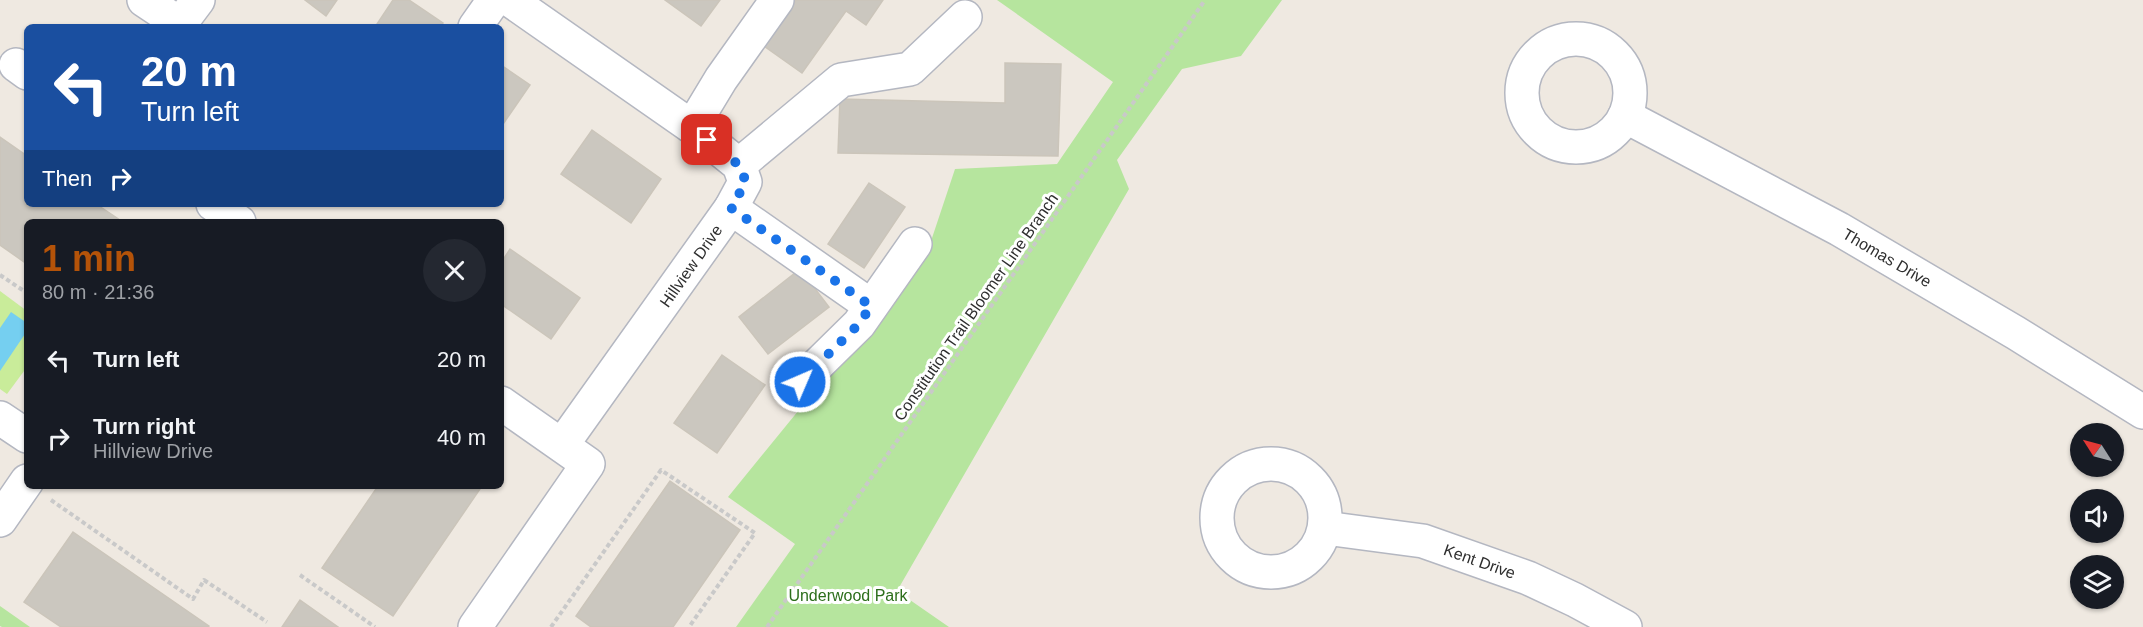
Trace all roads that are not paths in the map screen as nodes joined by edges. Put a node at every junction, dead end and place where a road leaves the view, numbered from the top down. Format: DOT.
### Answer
graph roads {
  1 [pos="144,0"];
  2 [pos="198,0"];
  3 [pos="494,0"];
  4 [pos="777,0"];
  5 [pos="529,6"];
  6 [pos="965,17"];
  7 [pos="477,24"];
  8 [pos="1625,116"];
  9 [pos="692,127"];
  10 [pos="739,165"];
  11 [pos="731,208"];
  12 [pos="915,244"];
  13 [pos="871,306"];
  14 [pos="800,382"];
  15 [pos="504,405"];
  16 [pos="2143,412"];
  17 [pos="0,418"];
  18 [pos="24,434"];
  19 [pos="562,446"];
  20 [pos="38,490"];
  21 [pos="0,520"];
  22 [pos="1325,528"];
  23 [pos="475,627"];
  24 [pos="1626,627"];
  1 -- 2 [label="street"];
  3 -- 7 [label="street"];
  4 -- 9 [label="street"];
  5 -- 9 [label="street"];
  6 -- 10 [label="street"];
  8 -- 16 [label="street, Thomas Drive"];
  9 -- 10 [label="street"];
  10 -- 11 [label="street, Hillview Drive"];
  11 -- 13 [label="street"];
  11 -- 19 [label="street, Hillview Drive"];
  12 -- 13 [label="street"];
  13 -- 14 [label="street"];
  15 -- 19 [label="street"];
  17 -- 18 [label="street"];
  19 -- 23 [label="street"];
  20 -- 21 [label="street"];
  22 -- 24 [label="street, Kent Drive"];
}
